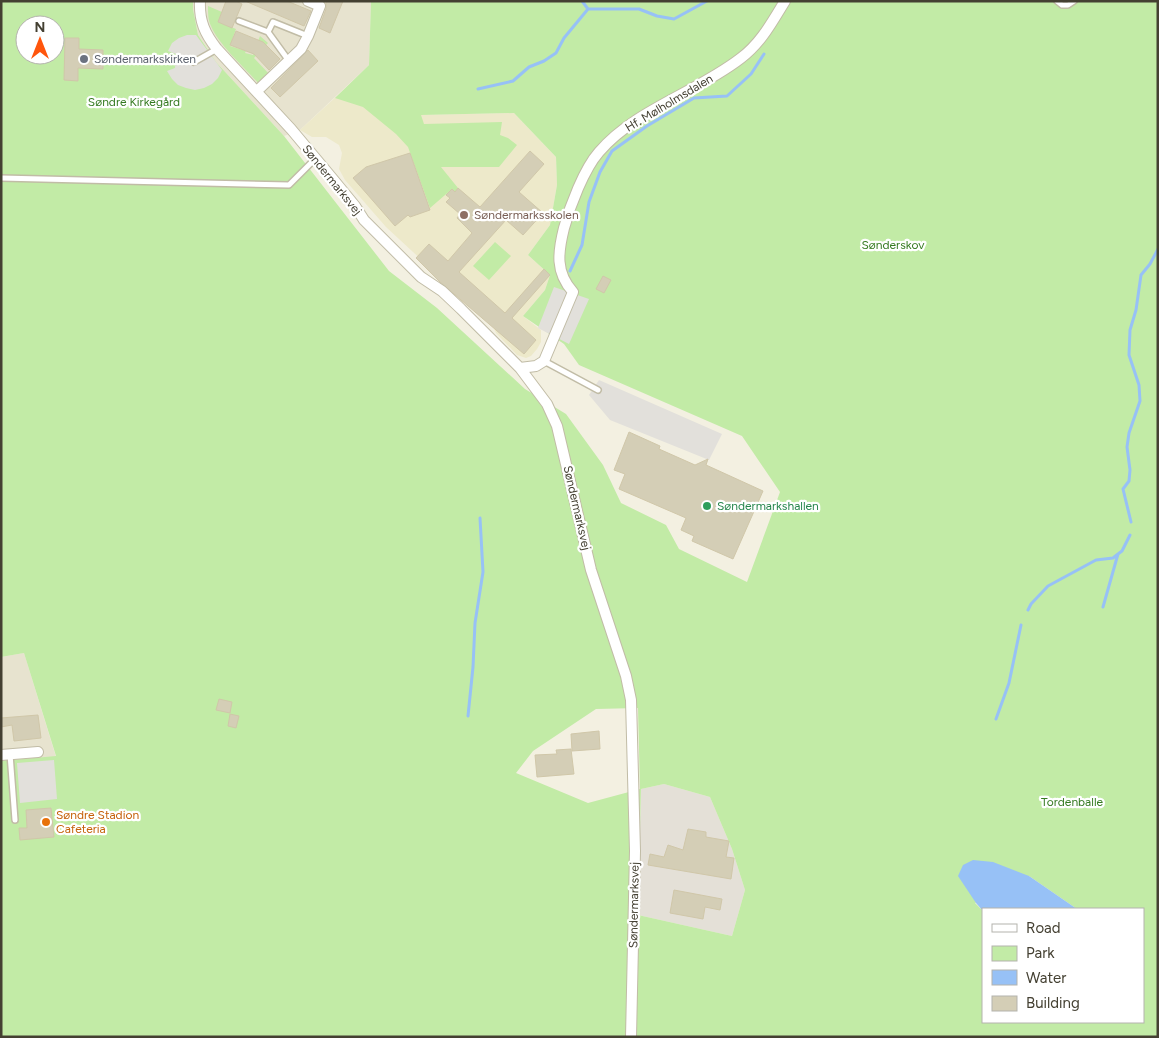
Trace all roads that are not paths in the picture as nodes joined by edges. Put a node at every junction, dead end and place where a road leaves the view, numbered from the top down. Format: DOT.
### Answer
graph roads {
  1 [pos="200,1"];
  2 [pos="785,1"];
  3 [pos="1058,1"];
  4 [pos="1074,1"];
  5 [pos="311,2"];
  6 [pos="239,21"];
  7 [pos="268,32"];
  8 [pos="308,36"];
  9 [pos="217,49"];
  10 [pos="290,61"];
  11 [pos="194,62"];
  12 [pos="257,91"];
  13 [pos="315,158"];
  14 [pos="1,178"];
  15 [pos="544,361"];
  16 [pos="520,368"];
  17 [pos="598,390"];
  18 [pos="38,752"];
  19 [pos="5,754"];
  20 [pos="15,820"];
  21 [pos="631,1037"];
  1 -- 9 [label="street, Søndermarksvej"];
  2 -- 15 [label="street, Hf. Mølholmsdalen"];
  3 -- 4 [label="lane"];
  5 -- 8 [label="street"];
  6 -- 7 [label="lane"];
  7 -- 8 [label="lane"];
  7 -- 10 [label="lane"];
  8 -- 10 [label="street"];
  9 -- 11 [label="lane"];
  9 -- 12 [label="street, Søndermarksvej"];
  10 -- 12 [label="street"];
  12 -- 13 [label="street, Søndermarksvej"];
  13 -- 14 [label="lane"];
  13 -- 16 [label="street, Søndermarksvej"];
  15 -- 16 [label="street"];
  15 -- 17 [label="lane"];
  16 -- 21 [label="street, Søndermarksvej"];
  18 -- 19 [label="street"];
  19 -- 20 [label="lane"];
}
